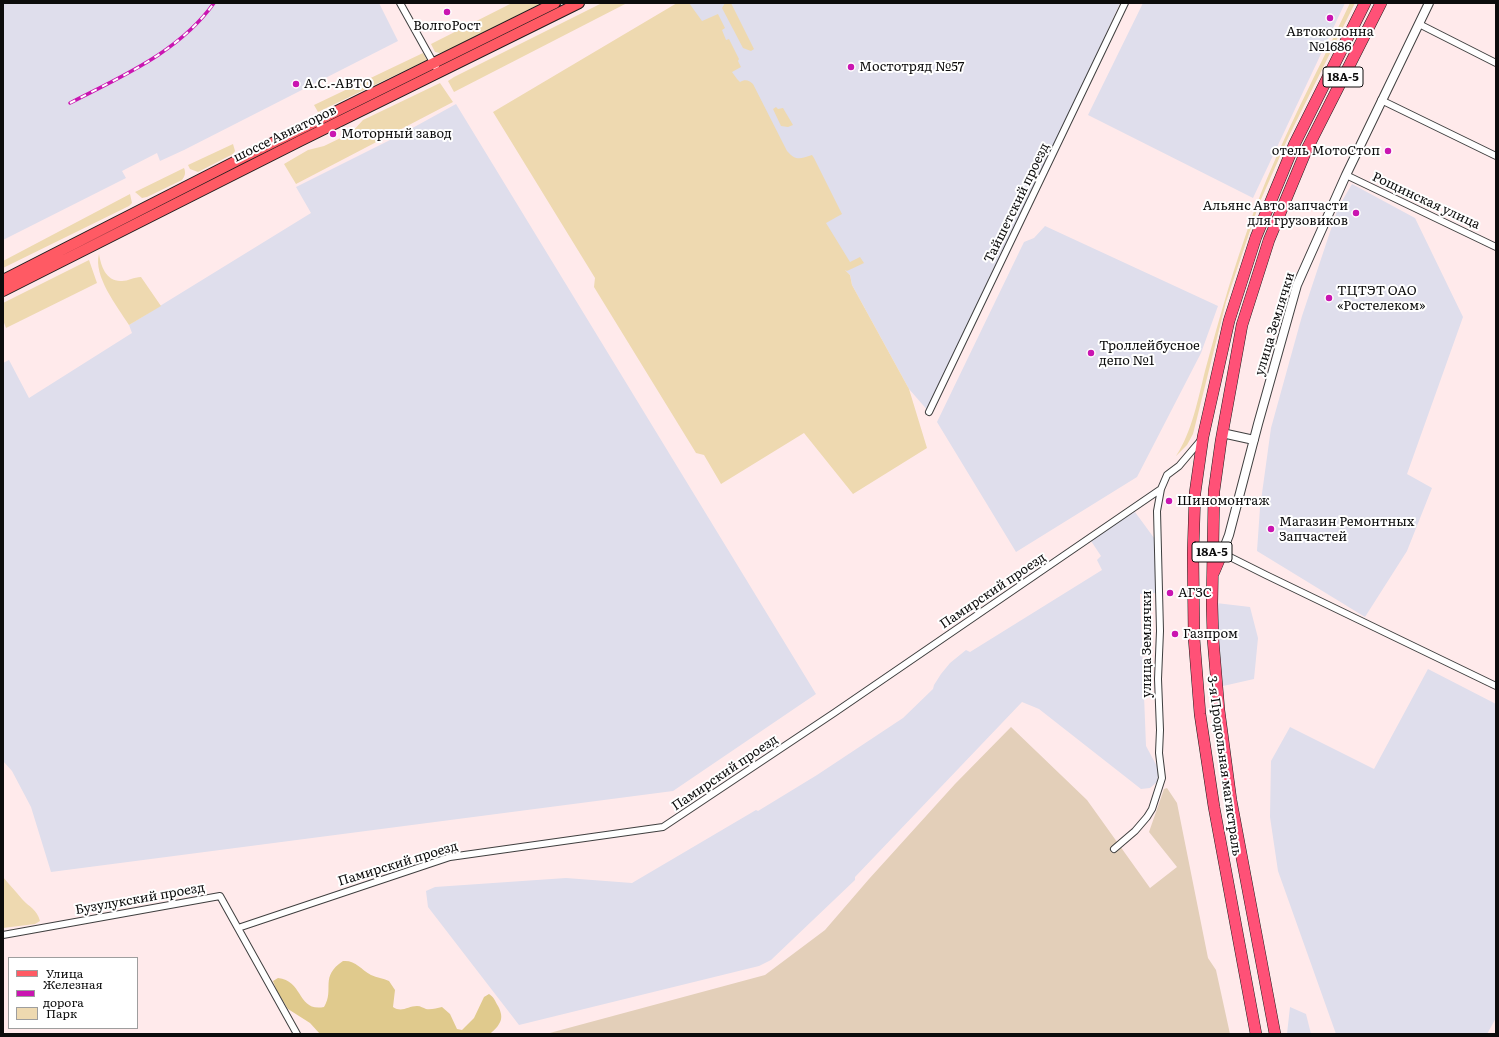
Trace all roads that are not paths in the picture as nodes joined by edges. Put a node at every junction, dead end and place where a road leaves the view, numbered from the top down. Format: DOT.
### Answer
graph roads {
  1 [pos="400,3"];
  2 [pos="555,3"];
  3 [pos="579,3"];
  4 [pos="1125,3"];
  5 [pos="1359,3"];
  6 [pos="1365,3"];
  7 [pos="1381,3"];
  8 [pos="1429,3"];
  9 [pos="1419,24"];
  10 [pos="1351,30"];
  11 [pos="1496,63"];
  12 [pos="437,68"];
  13 [pos="1381,100"];
  14 [pos="1496,156"];
  15 [pos="1346,175"];
  16 [pos="1496,247"];
  17 [pos="3,280"];
  18 [pos="3,290"];
  19 [pos="929,412"];
  20 [pos="1222,433"];
  21 [pos="1203,437"];
  22 [pos="1254,440"];
  23 [pos="1161,489"];
  24 [pos="1222,552"];
  25 [pos="1212,576"];
  26 [pos="1496,686"];
  27 [pos="1114,849"];
  28 [pos="238,928"];
  29 [pos="3,935"];
  30 [pos="297,1034"];
  31 [pos="1256,1034"];
  32 [pos="1274,1034"];
  1 -- 12 [label="street"];
  2 -- 12 [label="main road, шоссе Авиаторов"];
  3 -- 12 [label="main road, шоссе Авиаторов"];
  4 -- 19 [label="street, Тайшетский проезд"];
  5 -- 10 [label="highway"];
  6 -- 10 [label="highway, 3-я Продольная магистраль / 18А-5"];
  7 -- 20 [label="highway, 3-я Продольная магистраль / 18А-5"];
  8 -- 9 [label="street, улица Землячки"];
  9 -- 11 [label="street"];
  9 -- 13 [label="street, улица Землячки"];
  10 -- 21 [label="highway, 3-я Продольная магистраль / 18А-5"];
  12 -- 17 [label="main road, шоссе Авиаторов"];
  12 -- 18 [label="main road, шоссе Авиаторов"];
  13 -- 14 [label="street"];
  13 -- 15 [label="street, улица Землячки"];
  15 -- 16 [label="street, Рощинская улица"];
  15 -- 22 [label="street, улица Землячки"];
  20 -- 22 [label="street"];
  20 -- 25 [label="highway, 3-я Продольная магистраль / 18А-5"];
  21 -- 23 [label="street, улица Землячки"];
  21 -- 31 [label="highway, 3-я Продольная магистраль / 18А-5"];
  22 -- 24 [label="street, улица Землячки"];
  23 -- 27 [label="street, улица Землячки"];
  23 -- 28 [label="street, Памирский проезд"];
  24 -- 25 [label="highway"];
  24 -- 26 [label="street"];
  25 -- 32 [label="highway, 3-я Продольная магистраль / 18А-5"];
  28 -- 29 [label="street, Бузулукский проезд"];
  28 -- 30 [label="street, Бузулукский проезд"];
}
